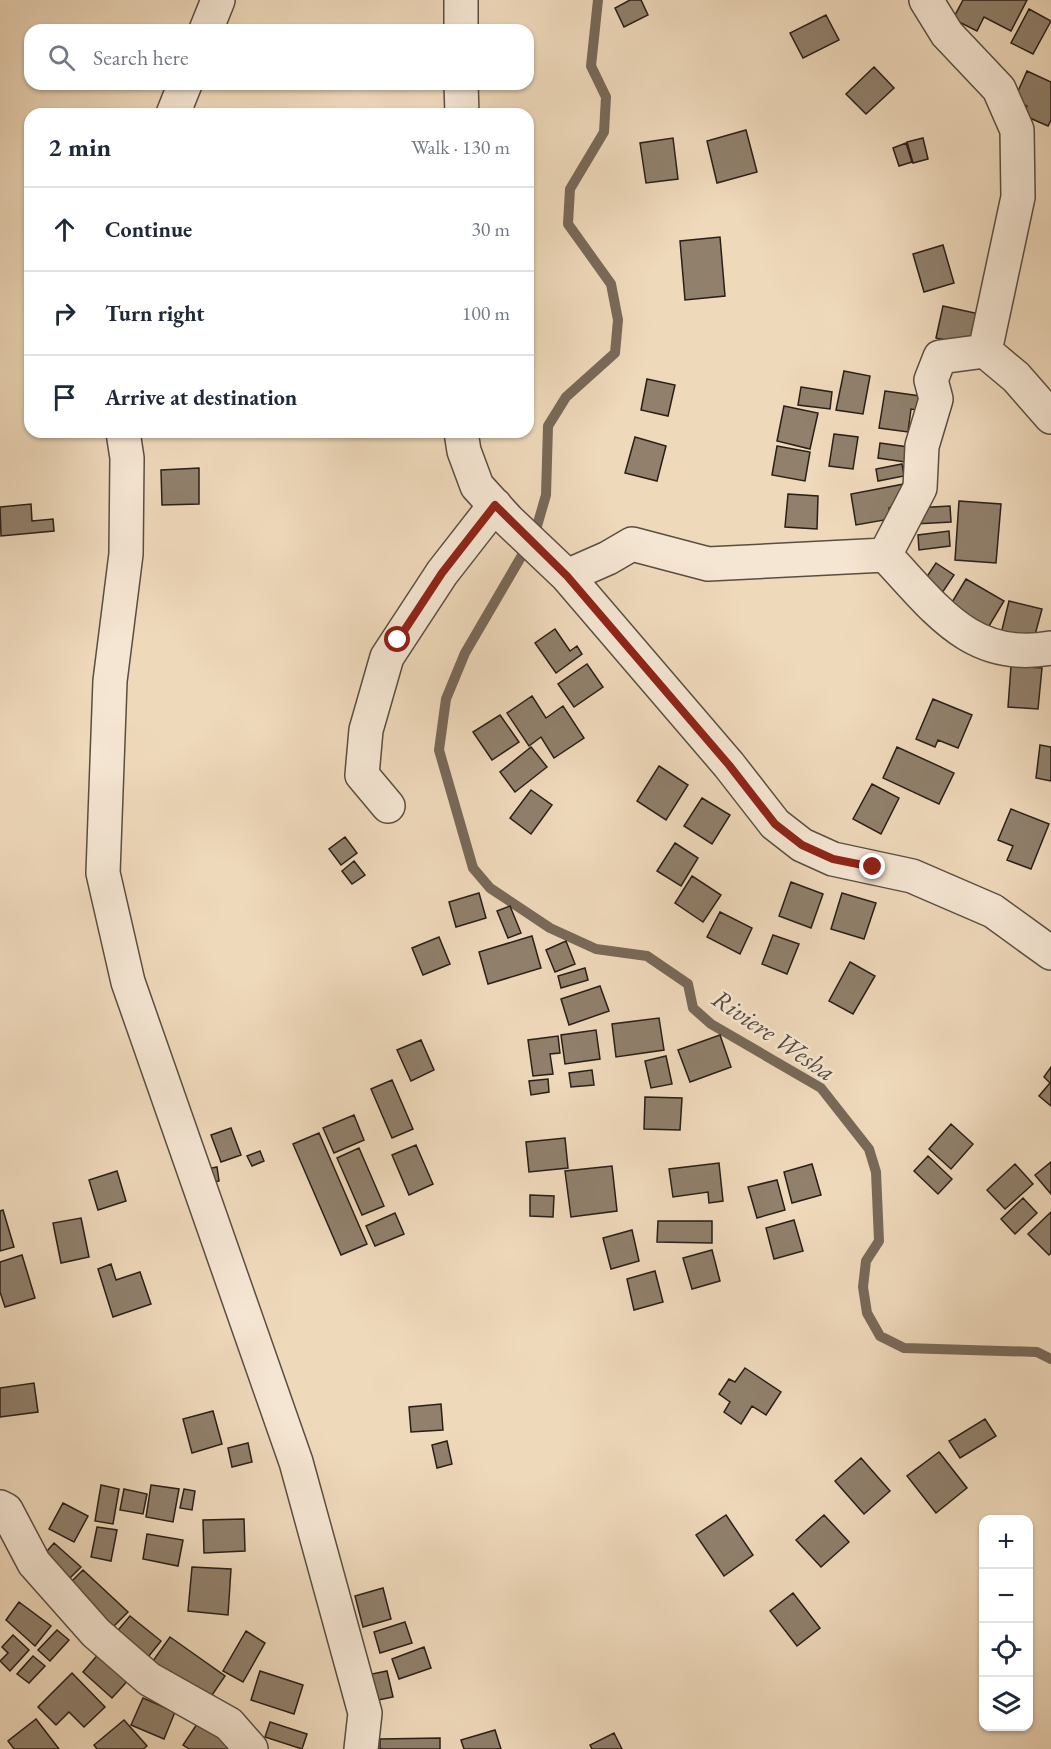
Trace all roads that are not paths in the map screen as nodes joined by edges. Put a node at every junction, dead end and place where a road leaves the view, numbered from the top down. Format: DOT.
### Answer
graph roads {
  1 [pos="218,0"];
  2 [pos="461,0"];
  3 [pos="926,0"];
  4 [pos="208,24"];
  5 [pos="461,24"];
  6 [pos="183,90"];
  7 [pos="461,90"];
  8 [pos="175,108"];
  9 [pos="462,108"];
  10 [pos="985,351"];
  11 [pos="1051,417"];
  12 [pos="124,438"];
  13 [pos="462,438"];
  14 [pos="501,513"];
  15 [pos="885,555"];
  16 [pos="556,566"];
  17 [pos="1051,648"];
  18 [pos="388,806"];
  19 [pos="1051,953"];
  20 [pos="0,1507"];
  21 [pos="251,1749"];
  22 [pos="362,1749"];
  1 -- 4 [label="street"];
  2 -- 5 [label="street"];
  3 -- 10 [label="street"];
  6 -- 8 [label="street"];
  7 -- 9 [label="street"];
  10 -- 11 [label="street"];
  10 -- 15 [label="street"];
  12 -- 22 [label="street"];
  13 -- 14 [label="street"];
  14 -- 16 [label="street"];
  14 -- 18 [label="street"];
  15 -- 16 [label="street"];
  15 -- 17 [label="street"];
  16 -- 19 [label="street"];
  20 -- 21 [label="street"];
}
